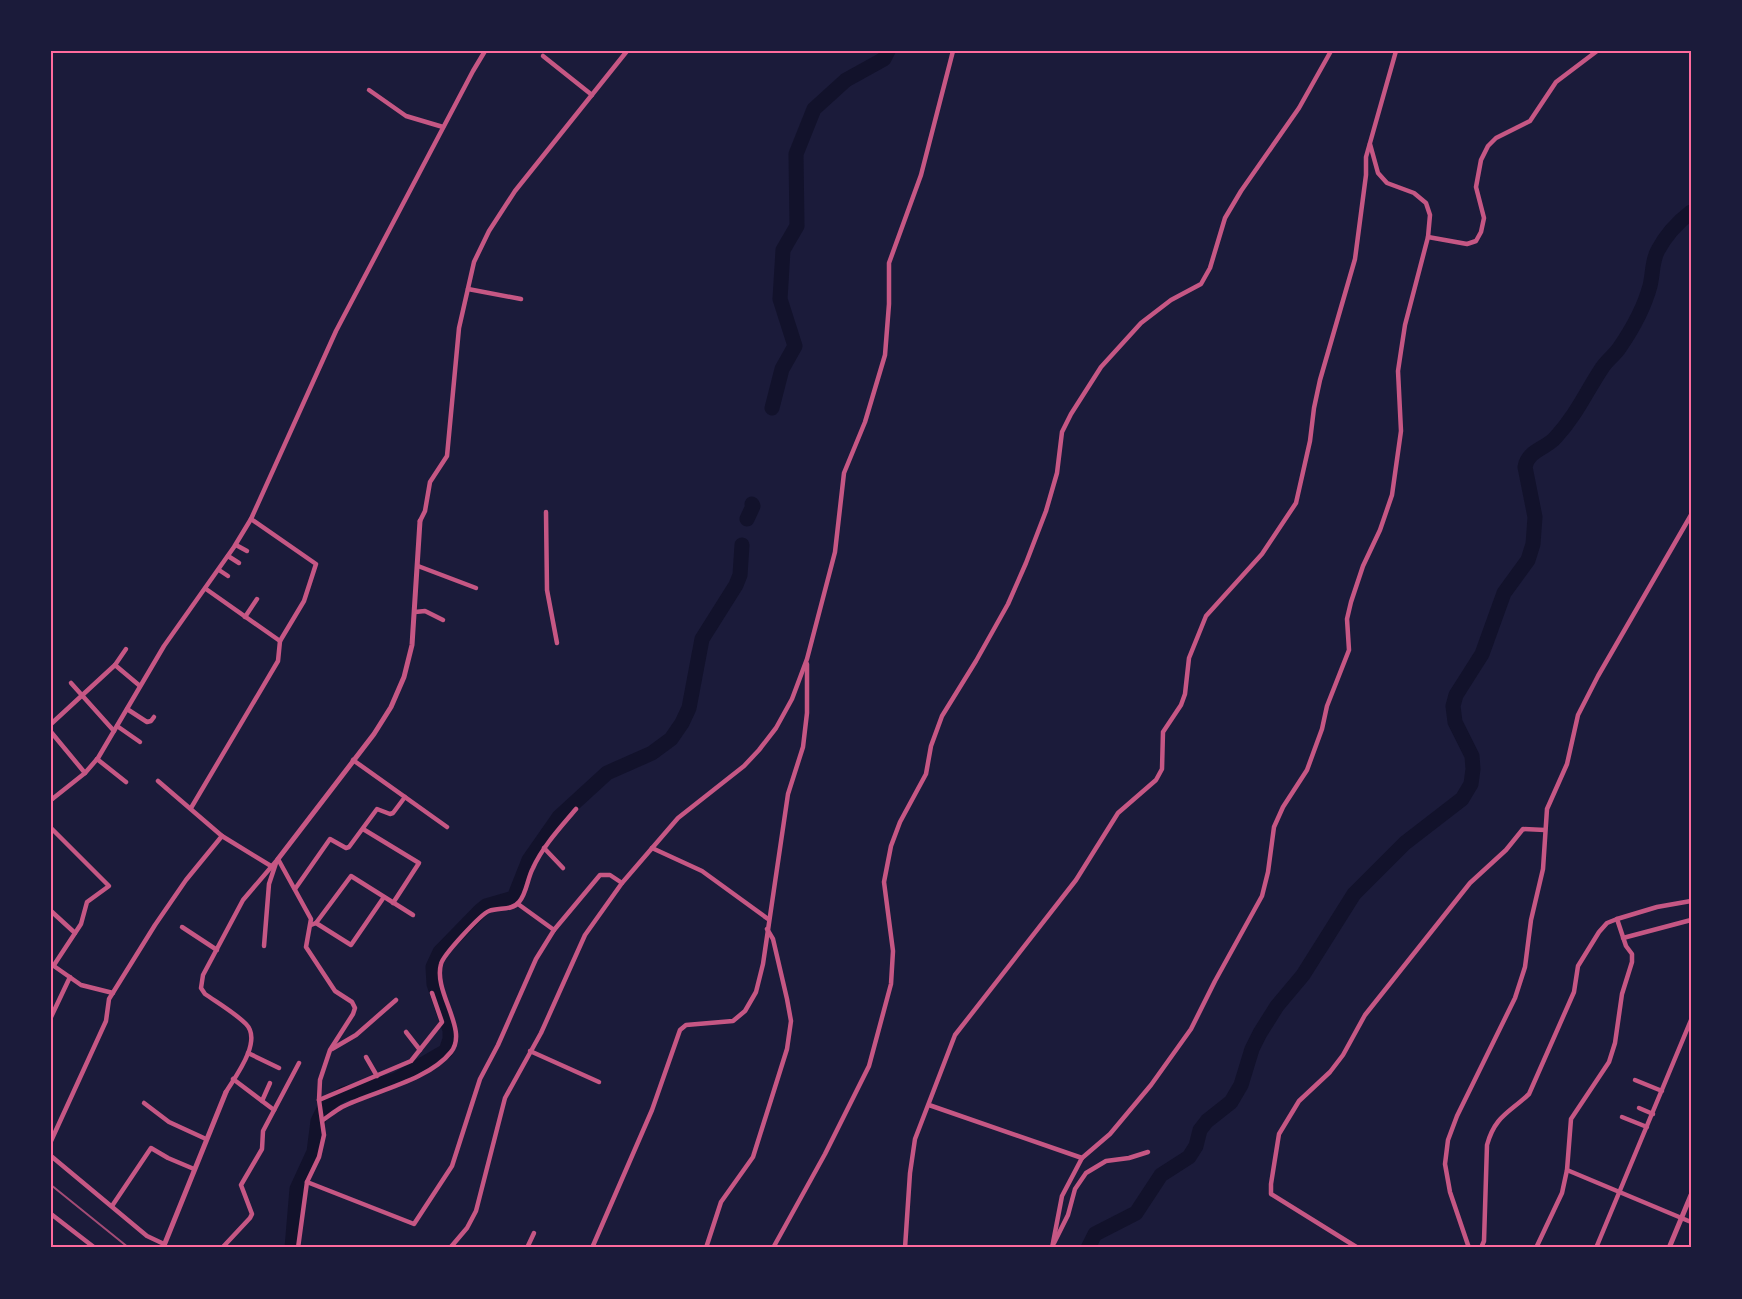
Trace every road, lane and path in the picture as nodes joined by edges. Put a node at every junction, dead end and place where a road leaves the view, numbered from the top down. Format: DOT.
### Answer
graph roads {
  1 [pos="485,51"];
  2 [pos="953,51"];
  3 [pos="1331,51"];
  4 [pos="1396,51"];
  5 [pos="1597,51"];
  6 [pos="624,52"];
  7 [pos="543,56"];
  8 [pos="369,90"];
  9 [pos="592,95"];
  10 [pos="443,127"];
  11 [pos="1370,144"];
  12 [pos="1428,237"];
  13 [pos="468,289"];
  14 [pos="521,299"];
  15 [pos="546,512"];
  16 [pos="1691,515"];
  17 [pos="250,519"];
  18 [pos="420,521"];
  19 [pos="236,545"];
  20 [pos="247,551"];
  21 [pos="228,556"];
  22 [pos="238,563"];
  23 [pos="417,566"];
  24 [pos="219,570"];
  25 [pos="228,576"];
  26 [pos="476,588"];
  27 [pos="206,589"];
  28 [pos="257,599"];
  29 [pos="415,612"];
  30 [pos="245,616"];
  31 [pos="443,621"];
  32 [pos="280,641"];
  33 [pos="557,643"];
  34 [pos="126,649"];
  35 [pos="807,659"];
  36 [pos="115,665"];
  37 [pos="71,683"];
  38 [pos="140,686"];
  39 [pos="83,696"];
  40 [pos="127,709"];
  41 [pos="154,717"];
  42 [pos="51,724"];
  43 [pos="115,728"];
  44 [pos="51,732"];
  45 [pos="140,742"];
  46 [pos="97,759"];
  47 [pos="353,760"];
  48 [pos="85,773"];
  49 [pos="158,781"];
  50 [pos="126,782"];
  51 [pos="405,797"];
  52 [pos="51,800"];
  53 [pos="191,808"];
  54 [pos="576,809"];
  55 [pos="51,828"];
  56 [pos="447,828"];
  57 [pos="363,829"];
  58 [pos="1545,830"];
  59 [pos="222,836"];
  60 [pos="544,848"];
  61 [pos="652,848"];
  62 [pos="277,860"];
  63 [pos="271,866"];
  64 [pos="563,868"];
  65 [pos="622,883"];
  66 [pos="295,889"];
  67 [pos="384,897"];
  68 [pos="1691,901"];
  69 [pos="393,903"];
  70 [pos="518,904"];
  71 [pos="51,910"];
  72 [pos="413,915"];
  73 [pos="768,919"];
  74 [pos="1617,919"];
  75 [pos="1691,920"];
  76 [pos="313,924"];
  77 [pos="182,927"];
  78 [pos="767,929"];
  79 [pos="554,930"];
  80 [pos="75,933"];
  81 [pos="1623,938"];
  82 [pos="264,946"];
  83 [pos="217,950"];
  84 [pos="53,964"];
  85 [pos="70,977"];
  86 [pos="113,993"];
  87 [pos="432,993"];
  88 [pos="51,996"];
  89 [pos="396,1000"];
  90 [pos="59,1001"];
  91 [pos="51,1017"];
  92 [pos="1691,1020"];
  93 [pos="406,1032"];
  94 [pos="330,1050"];
  95 [pos="420,1050"];
  96 [pos="530,1052"];
  97 [pos="248,1053"];
  98 [pos="366,1057"];
  99 [pos="299,1063"];
  100 [pos="279,1068"];
  101 [pos="377,1076"];
  102 [pos="233,1079"];
  103 [pos="1635,1080"];
  104 [pos="598,1082"];
  105 [pos="270,1083"];
  106 [pos="1662,1091"];
  107 [pos="226,1092"];
  108 [pos="319,1100"];
  109 [pos="262,1101"];
  110 [pos="144,1103"];
  111 [pos="928,1105"];
  112 [pos="1639,1108"];
  113 [pos="274,1110"];
  114 [pos="1653,1114"];
  115 [pos="1622,1117"];
  116 [pos="323,1120"];
  117 [pos="1647,1127"];
  118 [pos="206,1139"];
  119 [pos="51,1141"];
  120 [pos="1148,1152"];
  121 [pos="51,1156"];
  122 [pos="1082,1158"];
  123 [pos="194,1169"];
  124 [pos="1567,1170"];
  125 [pos="307,1182"];
  126 [pos="1621,1192"];
  127 [pos="1691,1195"];
  128 [pos="112,1206"];
  129 [pos="51,1214"];
  130 [pos="1682,1218"];
  131 [pos="1691,1222"];
  132 [pos="534,1233"];
  133 [pos="163,1246"];
  134 [pos="95,1248"];
  135 [pos="222,1248"];
  136 [pos="298,1248"];
  137 [pos="450,1248"];
  138 [pos="527,1248"];
  139 [pos="592,1248"];
  140 [pos="706,1248"];
  141 [pos="773,1248"];
  142 [pos="905,1248"];
  143 [pos="1052,1248"];
  144 [pos="1358,1248"];
  145 [pos="1469,1248"];
  146 [pos="1481,1248"];
  147 [pos="1536,1248"];
  148 [pos="1596,1248"];
  149 [pos="1669,1248"];
  1 -- 10 [label="street"];
  2 -- 35 [label="street"];
  3 -- 141 [label="street"];
  4 -- 11 [label="street"];
  5 -- 12 [label="street"];
  6 -- 9 [label="street"];
  7 -- 9 [label="street"];
  8 -- 10 [label="street"];
  9 -- 13 [label="street"];
  10 -- 17 [label="street"];
  11 -- 12 [label="street"];
  11 -- 111 [label="street"];
  12 -- 122 [label="street"];
  13 -- 14 [label="street"];
  13 -- 18 [label="street"];
  15 -- 33 [label="street"];
  16 -- 58 [label="street"];
  17 -- 19 [label="street"];
  17 -- 32 [label="street"];
  18 -- 23 [label="street"];
  19 -- 20 [label="street"];
  19 -- 21 [label="street"];
  21 -- 22 [label="street"];
  21 -- 24 [label="street"];
  23 -- 26 [label="street"];
  23 -- 29 [label="street"];
  24 -- 25 [label="street"];
  24 -- 27 [label="street"];
  27 -- 30 [label="street"];
  27 -- 38 [label="street"];
  28 -- 30 [label="street"];
  29 -- 31 [label="street"];
  29 -- 47 [label="street"];
  30 -- 32 [label="street"];
  32 -- 53 [label="street"];
  34 -- 36 [label="street"];
  35 -- 61 [label="street"];
  35 -- 73 [label="street"];
  36 -- 38 [label="street"];
  36 -- 39 [label="street"];
  37 -- 39 [label="street"];
  38 -- 40 [label="street"];
  39 -- 42 [label="street"];
  39 -- 43 [label="street"];
  40 -- 41 [label="street"];
  40 -- 43 [label="street"];
  43 -- 45 [label="street"];
  43 -- 46 [label="street"];
  44 -- 48 [label="street"];
  46 -- 48 [label="street"];
  46 -- 50 [label="street"];
  47 -- 51 [label="street"];
  47 -- 62 [label="street"];
  48 -- 52 [label="street"];
  49 -- 53 [label="street"];
  51 -- 56 [label="street"];
  51 -- 57 [label="street"];
  53 -- 59 [label="street"];
  54 -- 60 [label="street"];
  55 -- 80 [label="street"];
  57 -- 66 [label="street"];
  57 -- 69 [label="street"];
  58 -- 144 [label="street"];
  58 -- 145 [label="street"];
  59 -- 63 [label="street"];
  59 -- 86 [label="street"];
  60 -- 64 [label="street"];
  60 -- 70 [label="street"];
  61 -- 65 [label="street"];
  61 -- 73 [label="street"];
  62 -- 63 [label="street"];
  62 -- 66 [label="street"];
  62 -- 82 [label="street"];
  63 -- 83 [label="street"];
  65 -- 79 [label="street"];
  65 -- 96 [label="street"];
  66 -- 76 [label="street"];
  67 -- 69 [label="street"];
  67 -- 76 [label="street"];
  67 -- 76 [label="street"];
  68 -- 74 [label="street"];
  69 -- 72 [label="street"];
  70 -- 79 [label="street"];
  70 -- 116 [label="street"];
  71 -- 80 [label="street"];
  73 -- 78 [label="street"];
  74 -- 81 [label="street"];
  74 -- 146 [label="street"];
  75 -- 81 [label="street"];
  76 -- 94 [label="street"];
  77 -- 83 [label="street"];
  78 -- 139 [label="street"];
  78 -- 140 [label="street"];
  79 -- 125 [label="street"];
  80 -- 84 [label="street"];
  81 -- 124 [label="street"];
  83 -- 97 [label="street"];
  84 -- 85 [label="street"];
  85 -- 86 [label="street"];
  85 -- 90 [label="street"];
  86 -- 119 [label="street"];
  87 -- 95 [label="street"];
  88 -- 90 [label="street"];
  89 -- 94 [label="street"];
  90 -- 91 [label="street"];
  92 -- 106 [label="street"];
  93 -- 95 [label="street"];
  94 -- 108 [label="street"];
  95 -- 101 [label="street"];
  96 -- 104 [label="street"];
  96 -- 137 [label="street"];
  97 -- 100 [label="street"];
  97 -- 102 [label="street"];
  98 -- 101 [label="street"];
  99 -- 113 [label="street"];
  101 -- 108 [label="street"];
  102 -- 107 [label="street"];
  102 -- 109 [label="street"];
  103 -- 106 [label="street"];
  105 -- 109 [label="street"];
  106 -- 114 [label="street"];
  107 -- 118 [label="street"];
  108 -- 116 [label="street"];
  109 -- 113 [label="street"];
  110 -- 118 [label="street"];
  111 -- 122 [label="street"];
  111 -- 142 [label="street"];
  112 -- 114 [label="street"];
  113 -- 135 [label="street"];
  114 -- 117 [label="street"];
  115 -- 117 [label="street"];
  116 -- 125 [label="street"];
  117 -- 126 [label="street"];
  118 -- 123 [label="street"];
  120 -- 143 [label="street"];
  121 -- 128 [label="street"];
  122 -- 143 [label="street"];
  123 -- 128 [label="street"];
  123 -- 133 [label="street"];
  124 -- 126 [label="street"];
  124 -- 147 [label="street"];
  125 -- 136 [label="street"];
  126 -- 130 [label="street"];
  126 -- 148 [label="street"];
  127 -- 130 [label="street"];
  128 -- 133 [label="street"];
  129 -- 134 [label="street"];
  130 -- 131 [label="street"];
  130 -- 149 [label="street"];
  132 -- 138 [label="street"];
}
